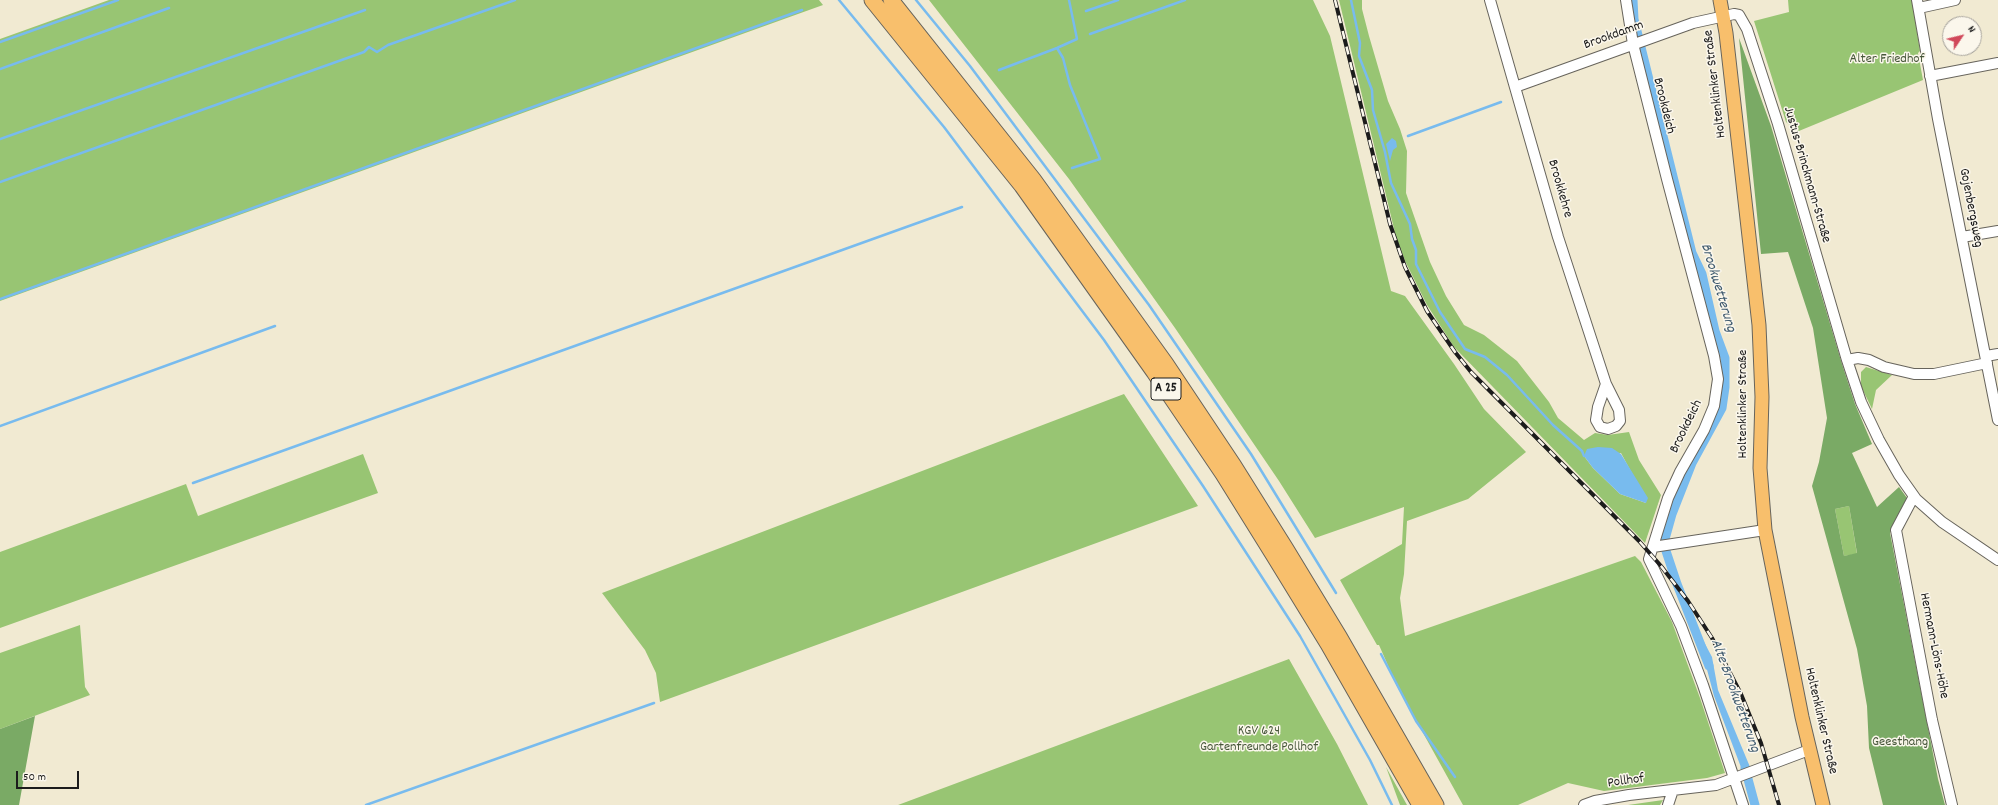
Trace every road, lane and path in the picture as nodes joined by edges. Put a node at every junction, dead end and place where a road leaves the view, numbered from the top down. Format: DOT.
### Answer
graph roads {
  1 [pos="872,0"];
  2 [pos="891,0"];
  3 [pos="1490,0"];
  4 [pos="1626,0"];
  5 [pos="1720,0"];
  6 [pos="1955,0"];
  7 [pos="1918,4"];
  8 [pos="1724,16"];
  9 [pos="1638,42"];
  10 [pos="1998,63"];
  11 [pos="1930,76"];
  12 [pos="1515,87"];
  13 [pos="1998,231"];
  14 [pos="1962,237"];
  15 [pos="1998,354"];
  16 [pos="1986,359"];
  17 [pos="1847,360"];
  18 [pos="1606,384"];
  19 [pos="1998,420"];
  20 [pos="1914,496"];
  21 [pos="1765,530"];
  22 [pos="1662,545"];
  23 [pos="1998,560"];
  24 [pos="1809,750"];
  25 [pos="1736,779"];
  26 [pos="1673,790"];
  27 [pos="1420,805"];
  28 [pos="1436,805"];
  29 [pos="1584,805"];
  30 [pos="1668,805"];
  31 [pos="1743,805"];
  32 [pos="1823,805"];
  33 [pos="1952,805"];
  1 -- 27 [label="highway, A 25"];
  2 -- 28 [label="highway, A 25"];
  3 -- 12 [label="street, Brookkehre"];
  4 -- 9 [label="street, Brookdeich"];
  5 -- 8 [label="main road, Holtenklinker Straße"];
  6 -- 7 [label="street"];
  7 -- 11 [label="street, Gojenbergsweg"];
  8 -- 9 [label="street, Brookdamm"];
  8 -- 17 [label="street, Justus-Brinckmann-Straße"];
  8 -- 21 [label="main road, Holtenklinker Straße"];
  9 -- 12 [label="street, Brookdamm"];
  9 -- 22 [label="street, Brookdeich"];
  10 -- 11 [label="street"];
  11 -- 14 [label="street, Gojenbergsweg"];
  12 -- 18 [label="street, Brookkehre"];
  13 -- 14 [label="street"];
  14 -- 16 [label="street, Gojenbergsweg"];
  15 -- 16 [label="street"];
  16 -- 17 [label="street"];
  16 -- 19 [label="street, Gojenbergsweg"];
  17 -- 20 [label="street, Justus-Brinckmann-Straße"];
  20 -- 23 [label="street, Justus-Brinckmann-Straße"];
  20 -- 33 [label="street, Hermann-Löns-Höhe"];
  21 -- 22 [label="street"];
  21 -- 24 [label="main road, Holtenklinker Straße"];
  22 -- 25 [label="street, Brookdeich"];
  24 -- 25 [label="street, Pollhof"];
  24 -- 32 [label="main road, Holtenklinker Straße"];
  25 -- 26 [label="street, Pollhof"];
  25 -- 31 [label="street, Brookdeich"];
  26 -- 29 [label="street, Pollhof"];
  26 -- 30 [label="street"];
}
